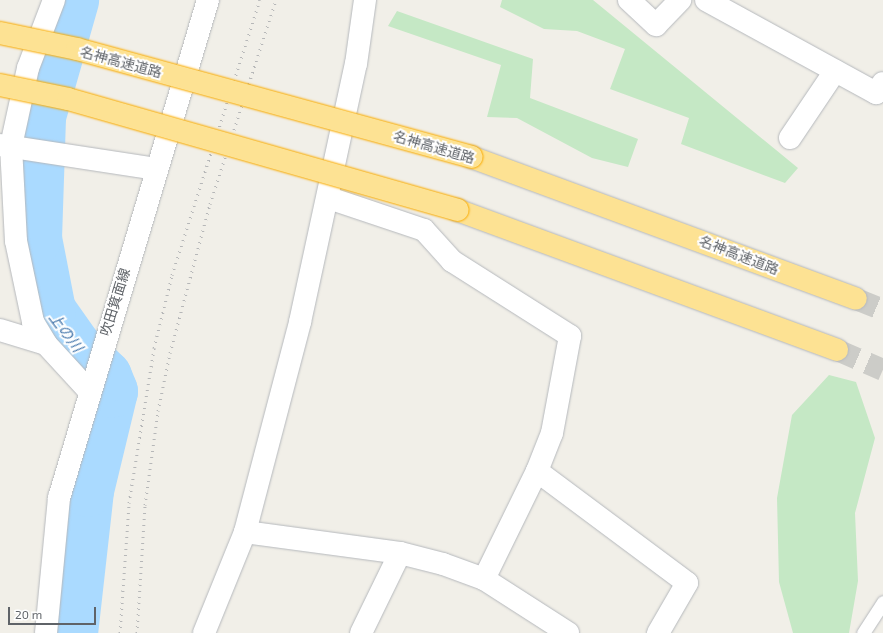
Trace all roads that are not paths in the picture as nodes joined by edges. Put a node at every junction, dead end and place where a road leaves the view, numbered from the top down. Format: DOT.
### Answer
graph roads {
  1 [pos="54,0"];
  2 [pos="208,0"];
  3 [pos="365,0"];
  4 [pos="629,0"];
  5 [pos="680,0"];
  6 [pos="706,0"];
  7 [pos="0,33"];
  8 [pos="835,71"];
  9 [pos="883,83"];
  10 [pos="0,85"];
  11 [pos="790,138"];
  12 [pos="12,147"];
  13 [pos="156,169"];
  14 [pos="329,198"];
  15 [pos="856,299"];
  16 [pos="0,330"];
  17 [pos="46,344"];
  18 [pos="837,350"];
  19 [pos="90,386"];
  20 [pos="537,472"];
  21 [pos="245,532"];
  22 [pos="400,554"];
  23 [pos="484,579"];
  24 [pos="883,602"];
  25 [pos="46,633"];
  26 [pos="204,633"];
  27 [pos="361,633"];
  28 [pos="568,633"];
  29 [pos="658,633"];
  30 [pos="863,633"];
  1 -- 12 [label="street"];
  2 -- 13 [label="street, 吹田箕面線"];
  3 -- 14 [label="street"];
  4 -- 5 [label="street"];
  6 -- 8 [label="street"];
  7 -- 15 [label="highway, 名神高速道路, bridge"];
  8 -- 9 [label="street"];
  8 -- 11 [label="street"];
  10 -- 18 [label="highway, bridge"];
  12 -- 13 [label="street"];
  12 -- 17 [label="street"];
  13 -- 19 [label="street, 吹田箕面線"];
  14 -- 20 [label="street"];
  14 -- 21 [label="street"];
  16 -- 17 [label="street"];
  17 -- 19 [label="street"];
  19 -- 25 [label="street, 吹田箕面線"];
  20 -- 23 [label="street"];
  20 -- 29 [label="street"];
  21 -- 22 [label="street"];
  21 -- 26 [label="street"];
  22 -- 23 [label="street"];
  22 -- 27 [label="street"];
  23 -- 28 [label="street"];
  24 -- 30 [label="lane"];
}
